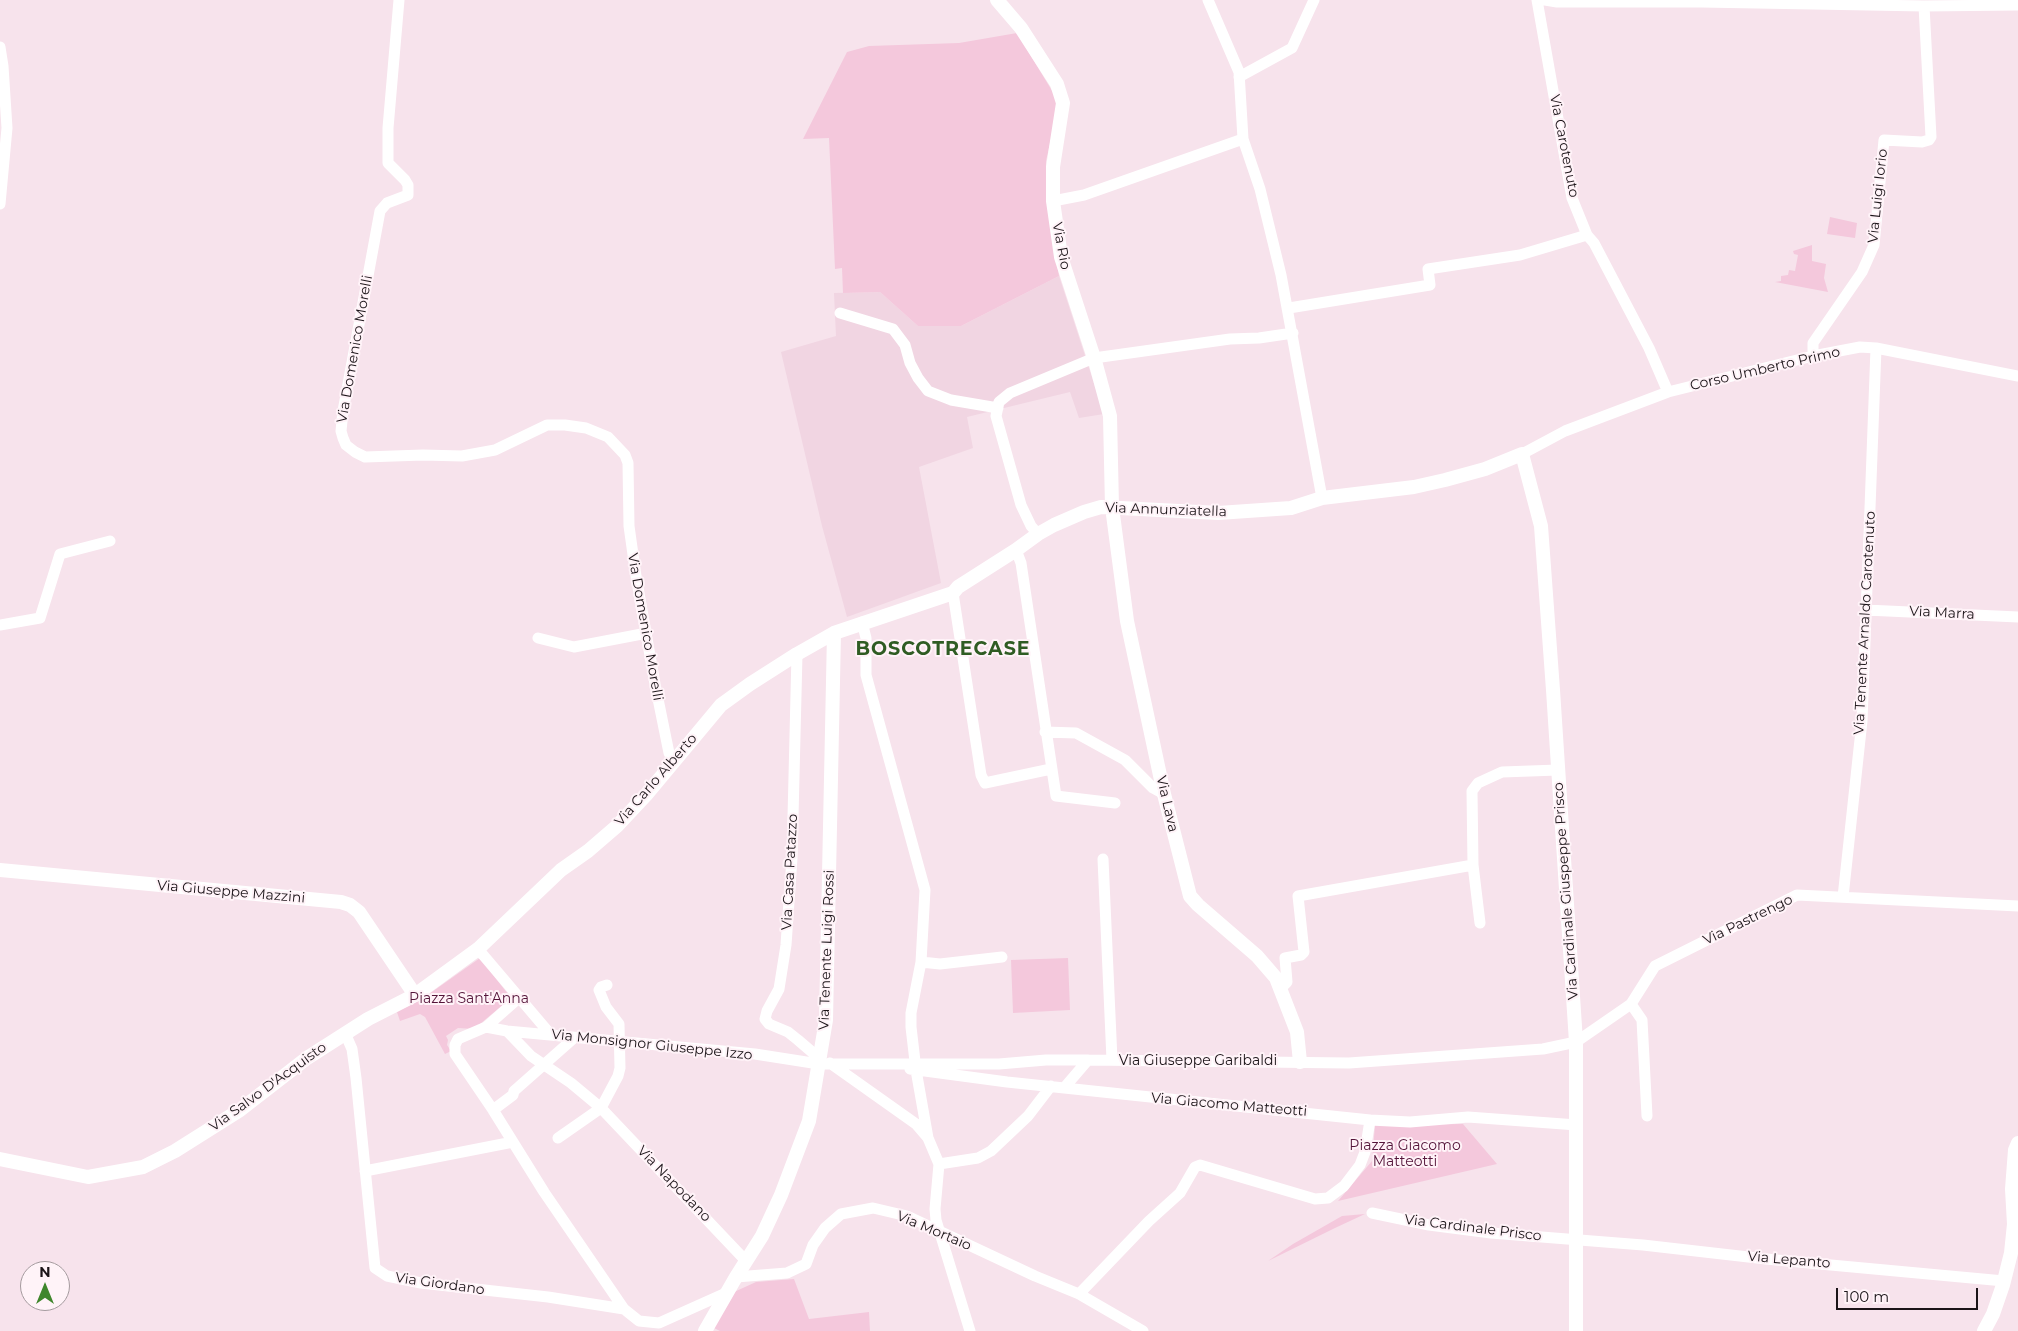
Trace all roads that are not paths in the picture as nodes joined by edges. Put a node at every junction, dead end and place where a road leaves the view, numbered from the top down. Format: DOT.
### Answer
graph roads {
  1 [pos="399,0"];
  2 [pos="997,0"];
  3 [pos="1208,0"];
  4 [pos="1314,0"];
  5 [pos="1537,0"];
  6 [pos="1545,0"];
  7 [pos="1604,0"];
  8 [pos="1700,1"];
  9 [pos="1924,6"];
  10 [pos="2018,6"];
  11 [pos="0,47"];
  12 [pos="1239,77"];
  13 [pos="4,127"];
  14 [pos="1243,138"];
  15 [pos="1054,201"];
  16 [pos="0,204"];
  17 [pos="1586,235"];
  18 [pos="1288,308"];
  19 [pos="840,313"];
  20 [pos="1293,333"];
  21 [pos="1876,348"];
  22 [pos="1813,356"];
  23 [pos="1094,358"];
  24 [pos="2018,376"];
  25 [pos="1668,392"];
  26 [pos="998,408"];
  27 [pos="1522,454"];
  28 [pos="1322,498"];
  29 [pos="1112,507"];
  30 [pos="1038,534"];
  31 [pos="110,541"];
  32 [pos="1016,550"];
  33 [pos="953,592"];
  34 [pos="1866,610"];
  35 [pos="2018,617"];
  36 [pos="862,622"];
  37 [pos="0,625"];
  38 [pos="647,633"];
  39 [pos="834,633"];
  40 [pos="538,638"];
  41 [pos="797,654"];
  42 [pos="1045,732"];
  43 [pos="674,760"];
  44 [pos="1051,769"];
  45 [pos="1558,770"];
  46 [pos="1164,794"];
  47 [pos="1115,803"];
  48 [pos="1103,860"];
  49 [pos="1473,866"];
  50 [pos="0,870"];
  51 [pos="1843,898"];
  52 [pos="2018,906"];
  53 [pos="1480,922"];
  54 [pos="478,949"];
  55 [pos="1002,957"];
  56 [pos="921,962"];
  57 [pos="607,985"];
  58 [pos="1280,989"];
  59 [pos="415,995"];
  60 [pos="520,997"];
  61 [pos="1632,1004"];
  62 [pos="486,1027"];
  63 [pos="507,1031"];
  64 [pos="345,1033"];
  65 [pos="551,1035"];
  66 [pos="574,1038"];
  67 [pos="620,1041"];
  68 [pos="1576,1042"];
  69 [pos="1088,1060"];
  70 [pos="1112,1060"];
  71 [pos="823,1062"];
  72 [pos="1300,1062"];
  73 [pos="543,1065"];
  74 [pos="916,1067"];
  75 [pos="1051,1086"];
  76 [pos="1064,1088"];
  77 [pos="601,1108"];
  78 [pos="493,1110"];
  79 [pos="1647,1116"];
  80 [pos="1370,1120"];
  81 [pos="1577,1125"];
  82 [pos="558,1138"];
  83 [pos="928,1138"];
  84 [pos="513,1142"];
  85 [pos="2018,1143"];
  86 [pos="0,1154"];
  87 [pos="0,1159"];
  88 [pos="939,1164"];
  89 [pos="39,1167"];
  90 [pos="365,1171"];
  91 [pos="1372,1213"];
  92 [pos="939,1232"];
  93 [pos="1575,1240"];
  94 [pos="746,1261"];
  95 [pos="736,1277"];
  96 [pos="2004,1281"];
  97 [pos="726,1294"];
  98 [pos="1078,1294"];
  99 [pos="624,1309"];
  100 [pos="639,1326"];
  101 [pos="705,1331"];
  102 [pos="970,1331"];
  103 [pos="1144,1331"];
  104 [pos="1576,1331"];
  105 [pos="1984,1331"];
  1 -- 38 [label="street, Via Domenico Morelli"];
  2 -- 15 [label="street, Via Rio"];
  3 -- 12 [label="street"];
  4 -- 12 [label="street"];
  5 -- 17 [label="street, Via Carotenuto"];
  6 -- 7 [label="street"];
  7 -- 8 [label="street"];
  8 -- 9 [label="street"];
  9 -- 10 [label="street"];
  9 -- 22 [label="street, Via Luigi Iorio"];
  11 -- 13 [label="street"];
  12 -- 14 [label="street"];
  13 -- 16 [label="street"];
  14 -- 15 [label="street"];
  14 -- 18 [label="street"];
  15 -- 23 [label="street, Via Rio"];
  17 -- 18 [label="street"];
  17 -- 25 [label="street, Via Carotenuto"];
  18 -- 20 [label="street"];
  19 -- 26 [label="street"];
  20 -- 23 [label="street"];
  20 -- 28 [label="street"];
  21 -- 22 [label="street, Corso Umberto Primo"];
  21 -- 24 [label="street, Corso Umberto Primo"];
  21 -- 34 [label="street, Via Tenente Arnaldo Carotenuto"];
  22 -- 25 [label="street, Corso Umberto Primo"];
  23 -- 26 [label="street"];
  23 -- 29 [label="street, Via Rio"];
  25 -- 27 [label="street, Corso Umberto Primo"];
  26 -- 30 [label="street"];
  27 -- 28 [label="street, Via Annunziatella"];
  27 -- 45 [label="street, Via Cardinale Giuspeppe Prisco"];
  28 -- 29 [label="street, Via Annunziatella"];
  29 -- 30 [label="street, Via Annunziatella"];
  29 -- 46 [label="street, Via Lava"];
  30 -- 32 [label="street, Via Annunziatella"];
  31 -- 37 [label="street"];
  32 -- 33 [label="street, Via Annunziatella"];
  32 -- 42 [label="street"];
  33 -- 36 [label="street, Via Annunziatella"];
  33 -- 44 [label="street"];
  34 -- 35 [label="street, Via Marra"];
  34 -- 51 [label="street, Via Tenente Arnaldo Carotenuto"];
  36 -- 39 [label="street, Via Annunziatella"];
  36 -- 56 [label="street"];
  38 -- 40 [label="street"];
  38 -- 43 [label="street, Via Domenico Morelli"];
  39 -- 41 [label="street, Via Carlo Alberto"];
  39 -- 71 [label="street, Via Tenente Luigi Rossi"];
  41 -- 43 [label="street, Via Carlo Alberto"];
  41 -- 71 [label="street, Via Casa Patazzo"];
  42 -- 44 [label="street"];
  42 -- 46 [label="street"];
  43 -- 54 [label="street, Via Carlo Alberto"];
  44 -- 47 [label="street"];
  45 -- 49 [label="street"];
  45 -- 68 [label="street, Via Cardinale Giuspeppe Prisco"];
  46 -- 58 [label="street, Via Lava"];
  48 -- 70 [label="street"];
  49 -- 53 [label="street"];
  49 -- 58 [label="street"];
  50 -- 59 [label="street, Via Giuseppe Mazzini"];
  51 -- 52 [label="street, Via Pastrengo"];
  51 -- 61 [label="street, Via Pastrengo"];
  54 -- 59 [label="street, Via Carlo Alberto"];
  54 -- 60 [label="street"];
  55 -- 56 [label="street"];
  56 -- 74 [label="street"];
  57 -- 67 [label="street"];
  58 -- 72 [label="street, Via Lava"];
  59 -- 64 [label="street, Via Salvo D'Acquisto"];
  60 -- 62 [label="street"];
  60 -- 65 [label="street"];
  61 -- 68 [label="street, Via Pastrengo"];
  61 -- 79 [label="street"];
  62 -- 63 [label="street, Via Monsignor Giuseppe Izzo"];
  62 -- 78 [label="street"];
  63 -- 65 [label="street, Via Monsignor Giuseppe Izzo"];
  63 -- 73 [label="street, Via Napodano"];
  64 -- 89 [label="street, Via Salvo D'Acquisto"];
  64 -- 90 [label="street, Via Giordano"];
  65 -- 66 [label="street, Via Monsignor Giuseppe Izzo"];
  66 -- 67 [label="street, Via Monsignor Giuseppe Izzo"];
  66 -- 73 [label="street"];
  67 -- 71 [label="street, Via Monsignor Giuseppe Izzo"];
  67 -- 77 [label="street"];
  68 -- 72 [label="street, Via Giuseppe Garibaldi"];
  68 -- 81 [label="street, Via Cardinale Giuspeppe Prisco"];
  69 -- 70 [label="street, Via Giuseppe Garibaldi"];
  69 -- 74 [label="street, Via Giuseppe Garibaldi"];
  69 -- 76 [label="street"];
  70 -- 72 [label="street, Via Giuseppe Garibaldi"];
  71 -- 74 [label="street, Via Giacomo Matteotti"];
  71 -- 83 [label="street"];
  71 -- 94 [label="street, Via Tenente Luigi Rossi"];
  73 -- 77 [label="street, Via Napodano"];
  73 -- 78 [label="street"];
  74 -- 75 [label="street, Via Giacomo Matteotti"];
  74 -- 83 [label="street"];
  75 -- 76 [label="street, Via Giacomo Matteotti"];
  75 -- 88 [label="street"];
  76 -- 80 [label="street, Via Giacomo Matteotti"];
  77 -- 82 [label="street"];
  77 -- 94 [label="street, Via Napodano"];
  78 -- 84 [label="street"];
  80 -- 81 [label="street, Via Giacomo Matteotti"];
  80 -- 98 [label="street"];
  81 -- 93 [label="street, Via Cardinale Giuspeppe Prisco"];
  83 -- 88 [label="street"];
  84 -- 90 [label="street"];
  84 -- 99 [label="street"];
  85 -- 96 [label="street"];
  86 -- 89 [label="street"];
  87 -- 89 [label="street, Via Salvo D'Acquisto"];
  88 -- 92 [label="street"];
  90 -- 99 [label="street, Via Giordano"];
  91 -- 93 [label="street, Via Cardinale Prisco"];
  92 -- 95 [label="street, Via Mortaio"];
  92 -- 98 [label="street, Via Mortaio"];
  92 -- 102 [label="street"];
  93 -- 96 [label="street, Via Lepanto"];
  93 -- 104 [label="street, Via Cardinale Giuspeppe Prisco"];
  94 -- 95 [label="street, Via Tenente Luigi Rossi"];
  95 -- 97 [label="street, Via Tenente Luigi Rossi"];
  96 -- 105 [label="street"];
  97 -- 100 [label="street"];
  97 -- 101 [label="street, Via Tenente Luigi Rossi"];
  98 -- 103 [label="street, Via Mortaio"];
  99 -- 100 [label="street"];
}
